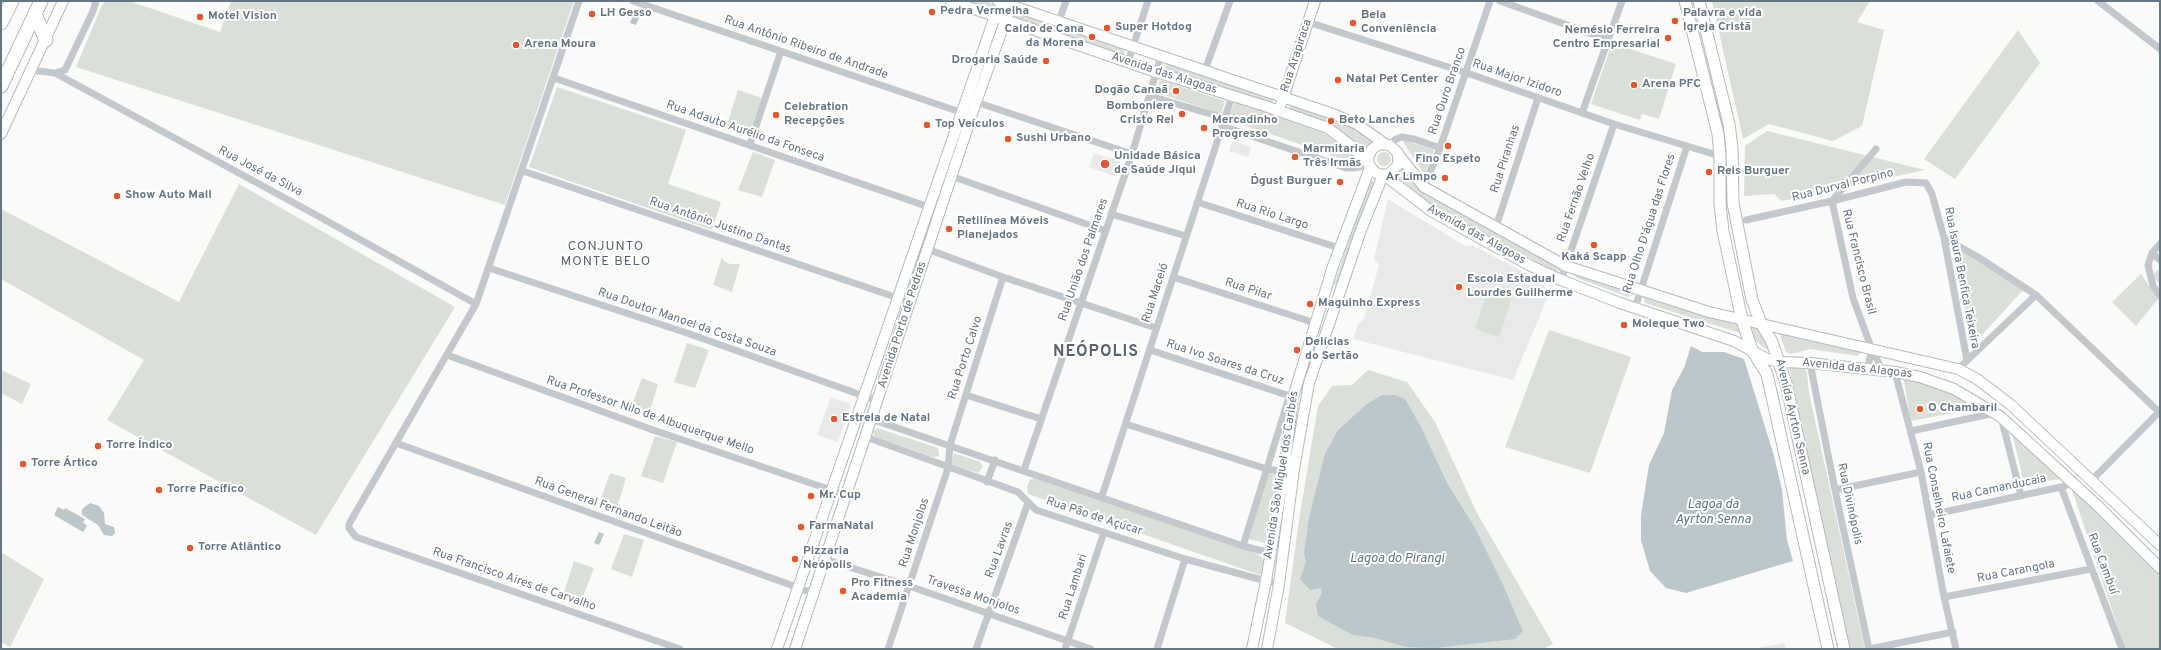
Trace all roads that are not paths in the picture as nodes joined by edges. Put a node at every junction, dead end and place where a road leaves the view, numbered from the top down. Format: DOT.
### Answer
graph roads {
  1 [pos="12,1"];
  2 [pos="41,1"];
  3 [pos="63,1"];
  4 [pos="96,1"];
  5 [pos="579,1"];
  6 [pos="633,1"];
  7 [pos="951,1"];
  8 [pos="998,1"];
  9 [pos="1066,1"];
  10 [pos="1148,1"];
  11 [pos="1230,1"];
  12 [pos="1315,1"];
  13 [pos="1490,1"];
  14 [pos="1500,1"];
  15 [pos="1622,1"];
  16 [pos="1685,1"];
  17 [pos="1695,1"];
  18 [pos="2098,1"];
  19 [pos="1011,3"];
  20 [pos="1700,6"];
  21 [pos="35,14"];
  22 [pos="995,16"];
  23 [pos="1005,20"];
  24 [pos="1059,21"];
  25 [pos="1308,22"];
  26 [pos="1,23"];
  27 [pos="46,40"];
  28 [pos="1609,40"];
  29 [pos="1133,46"];
  30 [pos="2160,49"];
  31 [pos="781,51"];
  32 [pos="1161,56"];
  33 [pos="1128,62"];
  34 [pos="30,70"];
  35 [pos="1205,70"];
  36 [pos="1156,72"];
  37 [pos="55,73"];
  38 [pos="1467,73"];
  39 [pos="554,78"];
  40 [pos="1,86"];
  41 [pos="1150,96"];
  42 [pos="1232,96"];
  43 [pos="1283,97"];
  44 [pos="1538,98"];
  45 [pos="976,102"];
  46 [pos="1278,111"];
  47 [pos="1582,113"];
  48 [pos="966,114"];
  49 [pos="1224,118"];
  50 [pos="1614,124"];
  51 [pos="1222,126"];
  52 [pos="1,134"];
  53 [pos="750,144"];
  54 [pos="1387,145"];
  55 [pos="1687,146"];
  56 [pos="1440,148"];
  57 [pos="1876,149"];
  58 [pos="1398,153"];
  59 [pos="1132,154"];
  60 [pos="1720,156"];
  61 [pos="1369,165"];
  62 [pos="523,171"];
  63 [pos="1384,175"];
  64 [pos="952,176"];
  65 [pos="1424,187"];
  66 [pos="1832,201"];
  67 [pos="1934,201"];
  68 [pos="1197,202"];
  69 [pos="929,207"];
  70 [pos="1112,214"];
  71 [pos="1746,220"];
  72 [pos="1496,227"];
  73 [pos="1106,231"];
  74 [pos="1186,236"];
  75 [pos="1944,238"];
  76 [pos="2160,244"];
  77 [pos="1339,248"];
  78 [pos="927,249"];
  79 [pos="2152,254"];
  80 [pos="2160,260"];
  81 [pos="1566,266"];
  82 [pos="489,268"];
  83 [pos="1004,277"];
  84 [pos="1173,277"];
  85 [pos="1561,280"];
  86 [pos="1327,286"];
  87 [pos="1341,290"];
  88 [pos="1640,290"];
  89 [pos="2036,295"];
  90 [pos="2160,296"];
  91 [pos="898,298"];
  92 [pos="910,302"];
  93 [pos="1080,303"];
  94 [pos="476,304"];
  95 [pos="1635,308"];
  96 [pos="1742,320"];
  97 [pos="1315,323"];
  98 [pos="1761,323"];
  99 [pos="1156,328"];
  100 [pos="1150,350"];
  101 [pos="1752,350"];
  102 [pos="1872,350"];
  103 [pos="447,355"];
  104 [pos="1967,360"];
  105 [pos="1780,362"];
  106 [pos="1810,363"];
  107 [pos="1867,369"];
  108 [pos="1958,369"];
  109 [pos="1883,371"];
  110 [pos="1895,372"];
  111 [pos="966,395"];
  112 [pos="864,396"];
  113 [pos="1291,397"];
  114 [pos="878,400"];
  115 [pos="2159,412"];
  116 [pos="1998,415"];
  117 [pos="871,419"];
  118 [pos="1041,419"];
  119 [pos="1126,424"];
  120 [pos="1911,431"];
  121 [pos="866,437"];
  122 [pos="396,443"];
  123 [pos="950,445"];
  124 [pos="995,460"];
  125 [pos="948,468"];
  126 [pos="1024,470"];
  127 [pos="1267,470"];
  128 [pos="1284,472"];
  129 [pos="1921,472"];
  130 [pos="2091,481"];
  131 [pos="987,482"];
  132 [pos="2072,483"];
  133 [pos="2061,487"];
  134 [pos="832,490"];
  135 [pos="1835,490"];
  136 [pos="846,495"];
  137 [pos="1102,496"];
  138 [pos="2021,496"];
  139 [pos="1028,503"];
  140 [pos="1930,515"];
  141 [pos="1104,532"];
  142 [pos="2160,545"];
  143 [pos="1243,546"];
  144 [pos="1270,554"];
  145 [pos="1283,556"];
  146 [pos="824,559"];
  147 [pos="1185,559"];
  148 [pos="2160,568"];
  149 [pos="2091,569"];
  150 [pos="1266,581"];
  151 [pos="1279,582"];
  152 [pos="909,586"];
  153 [pos="800,587"];
  154 [pos="813,593"];
  155 [pos="1944,597"];
  156 [pos="989,613"];
  157 [pos="1953,632"];
  158 [pos="1068,641"];
  159 [pos="680,649"];
  160 [pos="777,649"];
  161 [pos="795,649"];
  162 [pos="888,649"];
  163 [pos="976,649"];
  164 [pos="1065,649"];
  165 [pos="1091,649"];
  166 [pos="1157,649"];
  167 [pos="1252,649"];
  168 [pos="1267,649"];
  169 [pos="1828,649"];
  170 [pos="1844,649"];
  171 [pos="1869,649"];
  172 [pos="1956,649"];
  173 [pos="2122,649"];
  1 -- 26 [label="highway"];
  2 -- 21 [label="highway"];
  3 -- 27 [label="main road"];
  4 -- 37 [label="street"];
  5 -- 39 [label="street"];
  6 -- 31 [label="street, Rua Antônio Ribeiro de Andrade"];
  7 -- 22 [label="main road, Avenida das Alagoas"];
  8 -- 19 [label="main road, Avenida das Alagoas"];
  9 -- 24 [label="street"];
  10 -- 29 [label="street"];
  11 -- 35 [label="street"];
  12 -- 25 [label="main road, Rua Arapiraca"];
  13 -- 38 [label="street, Rua Ouro Branco"];
  14 -- 28 [label="street"];
  15 -- 28 [label="street"];
  16 -- 60 [label="main road, Avenida Ayrton Senna"];
  17 -- 20 [label="main road, Avenida Ayrton Senna"];
  18 -- 30 [label="street"];
  19 -- 23 [label="main road, Avenida Porto de Pedras"];
  19 -- 24 [label="main road, Avenida das Alagoas"];
  20 -- 98 [label="main road, Avenida Ayrton Senna"];
  21 -- 27 [label="highway"];
  21 -- 40 [label="highway"];
  22 -- 23 [label="main road, Avenida das Alagoas"];
  22 -- 48 [label="main road, Avenida Porto de Pedras"];
  23 -- 33 [label="main road, Avenida das Alagoas"];
  23 -- 45 [label="main road, Avenida Porto de Pedras"];
  24 -- 29 [label="main road, Avenida das Alagoas"];
  25 -- 38 [label="street, Rua Major Izidoro"];
  25 -- 43 [label="main road, Rua Arapiraca"];
  27 -- 34 [label="main road"];
  28 -- 47 [label="street"];
  29 -- 32 [label="main road, Avenida das Alagoas"];
  29 -- 33 [label="street"];
  31 -- 48 [label="street, Rua Antônio Ribeiro de Andrade"];
  31 -- 53 [label="street"];
  32 -- 35 [label="main road, Avenida das Alagoas"];
  32 -- 36 [label="street, Rua União dos Palmares"];
  33 -- 36 [label="main road, Avenida das Alagoas"];
  34 -- 37 [label="street, Rua José da Silva"];
  34 -- 52 [label="main road"];
  35 -- 43 [label="main road, Avenida das Alagoas"];
  36 -- 41 [label="street, Rua União dos Palmares"];
  36 -- 42 [label="main road, Avenida das Alagoas"];
  37 -- 94 [label="street, Rua José da Silva"];
  38 -- 44 [label="street, Rua Major Izidoro"];
  38 -- 56 [label="street, Rua Ouro Branco"];
  39 -- 53 [label="street, Rua Adauto Aurélio da Fonseca"];
  39 -- 62 [label="street"];
  41 -- 49 [label="street, Avenida das Alagoas"];
  41 -- 59 [label="street, Rua União dos Palmares"];
  42 -- 46 [label="main road, Avenida das Alagoas"];
  42 -- 49 [label="street, Rua Maceió"];
  43 -- 46 [label="main road, Rua Arapiraca"];
  43 -- 54 [label="main road, Avenida das Alagoas"];
  44 -- 47 [label="street, Rua Major Izidoro"];
  44 -- 72 [label="street, Rua Piranhas"];
  45 -- 48 [label="main road, Avenida Porto de Pedras"];
  45 -- 59 [label="street"];
  46 -- 61 [label="main road, Avenida das Alagoas"];
  47 -- 50 [label="street, Rua Major Izidoro"];
  48 -- 64 [label="main road, Avenida Porto de Pedras"];
  48 -- 69 [label="main road, Avenida Porto de Pedras"];
  49 -- 51 [label="street, Rua Maceió"];
  50 -- 55 [label="street, Rua Major Izidoro"];
  50 -- 81 [label="street, Rua Fernão Velho"];
  51 -- 61 [label="street"];
  51 -- 68 [label="street, Rua Maceió"];
  53 -- 69 [label="street, Rua Adauto Aurélio da Fonseca"];
  54 -- 56 [label="street"];
  54 -- 58 [label="main road"];
  54 -- 61 [label="main road"];
  55 -- 60 [label="street, Rua Major Izidoro"];
  55 -- 88 [label="street, Rua Olho D'água das Flores"];
  56 -- 65 [label="street, Rua Ouro Branco"];
  57 -- 66 [label="street"];
  58 -- 63 [label="main road"];
  58 -- 65 [label="main road, Avenida das Alagoas"];
  59 -- 70 [label="street, Rua União dos Palmares"];
  60 -- 96 [label="main road, Avenida Ayrton Senna"];
  61 -- 63 [label="main road"];
  61 -- 77 [label="main road, Avenida São Miguel dos Caribés"];
  62 -- 82 [label="street"];
  62 -- 91 [label="street, Rua Antônio Justino Dantas"];
  63 -- 85 [label="main road, Avenida das Alagoas"];
  63 -- 87 [label="main road, Avenida São Miguel dos Caribés"];
  64 -- 73 [label="street"];
  64 -- 78 [label="main road, Avenida Porto de Pedras"];
  65 -- 72 [label="main road, Avenida das Alagoas"];
  66 -- 67 [label="street, Rua Durval Porpino"];
  66 -- 71 [label="street, Rua Durval Porpino"];
  66 -- 102 [label="street, Rua Francisco Brasil"];
  67 -- 75 [label="street, Rua Isaura Benfica Teixeira"];
  68 -- 74 [label="street, Rua Maceió"];
  68 -- 77 [label="street, Rua Rio Largo"];
  69 -- 91 [label="main road, Avenida Porto de Pedras"];
  70 -- 73 [label="street, Rua União dos Palmares"];
  70 -- 74 [label="street"];
  72 -- 81 [label="main road, Avenida das Alagoas"];
  73 -- 93 [label="street, Rua União dos Palmares"];
  74 -- 84 [label="street, Rua Maceió"];
  75 -- 89 [label="street"];
  75 -- 104 [label="street, Rua Isaura Benfica Teixeira"];
  76 -- 79 [label="street"];
  77 -- 86 [label="main road, Avenida São Miguel dos Caribés"];
  78 -- 83 [label="street"];
  78 -- 92 [label="main road, Avenida Porto de Pedras"];
  79 -- 80 [label="street"];
  79 -- 90 [label="street"];
  81 -- 85 [label="street, Rua Fernão Velho"];
  81 -- 88 [label="main road, Avenida das Alagoas"];
  82 -- 94 [label="street"];
  82 -- 112 [label="street, Rua Doutor Manoel da Costa Souza"];
  83 -- 93 [label="street"];
  83 -- 111 [label="street, Rua Porto Calvo"];
  84 -- 97 [label="street, Rua Pilar"];
  84 -- 99 [label="street, Rua Maceió"];
  85 -- 95 [label="main road, Avenida das Alagoas"];
  86 -- 87 [label="main road"];
  86 -- 97 [label="main road, Avenida São Miguel dos Caribés"];
  87 -- 145 [label="main road, Avenida São Miguel dos Caribés"];
  88 -- 95 [label="street, Rua Olho D'água das Flores"];
  88 -- 96 [label="main road, Avenida das Alagoas"];
  89 -- 104 [label="street"];
  89 -- 115 [label="street"];
  91 -- 92 [label="street, Rua Antônio Justino Dantas"];
  91 -- 112 [label="main road, Avenida Porto de Pedras"];
  92 -- 114 [label="main road, Avenida Porto de Pedras"];
  93 -- 99 [label="street"];
  93 -- 118 [label="street, Rua União dos Palmares"];
  94 -- 103 [label="street"];
  95 -- 101 [label="main road, Avenida das Alagoas"];
  96 -- 98 [label="main road, Avenida das Alagoas"];
  96 -- 101 [label="main road, Avenida Ayrton Senna"];
  97 -- 113 [label="main road, Avenida São Miguel dos Caribés"];
  98 -- 102 [label="main road, Avenida das Alagoas"];
  98 -- 105 [label="main road, Avenida Ayrton Senna"];
  99 -- 100 [label="street, Rua Maceió"];
  100 -- 113 [label="street, Rua Ivo Soares da Cruz"];
  100 -- 119 [label="street, Rua Maceió"];
  101 -- 105 [label="main road, Avenida das Alagoas"];
  101 -- 169 [label="main road, Avenida Ayrton Senna"];
  102 -- 107 [label="street"];
  102 -- 108 [label="main road, Avenida das Alagoas"];
  102 -- 109 [label="street, Rua Francisco Brasil"];
  103 -- 122 [label="street"];
  103 -- 134 [label="street, Rua Professor Nilo de Albuquerque Mello"];
  104 -- 108 [label="street"];
  105 -- 106 [label="main road, Avenida das Alagoas"];
  105 -- 170 [label="main road, Avenida Ayrton Senna"];
  106 -- 107 [label="main road, Avenida das Alagoas"];
  106 -- 135 [label="street, Rua Divinópolis"];
  107 -- 109 [label="main road, Avenida das Alagoas"];
  108 -- 130 [label="main road, Avenida das Alagoas"];
  109 -- 110 [label="main road, Avenida das Alagoas"];
  110 -- 116 [label="main road, Avenida das Alagoas"];
  110 -- 120 [label="street, Rua Conselheiro Lafaiete"];
  111 -- 118 [label="street"];
  111 -- 123 [label="street, Rua Porto Calvo"];
  112 -- 114 [label="street, Rua Doutor Manoel da Costa Souza"];
  112 -- 134 [label="main road, Avenida Porto de Pedras"];
  113 -- 127 [label="street, Avenida São Miguel dos Caribés"];
  113 -- 128 [label="main road, Avenida São Miguel dos Caribés"];
  114 -- 117 [label="main road, Avenida Porto de Pedras"];
  115 -- 130 [label="street"];
  116 -- 120 [label="street"];
  116 -- 132 [label="main road, Avenida das Alagoas"];
  116 -- 138 [label="street"];
  117 -- 121 [label="main road, Avenida Porto de Pedras"];
  117 -- 123 [label="street, Rua Pão de Açúcar"];
  118 -- 126 [label="street, Rua União dos Palmares"];
  119 -- 127 [label="street"];
  119 -- 137 [label="street, Rua Maceió"];
  120 -- 129 [label="street, Rua Conselheiro Lafaiete"];
  121 -- 125 [label="street, Rua Pão de Açúcar"];
  121 -- 136 [label="main road, Avenida Porto de Pedras"];
  122 -- 153 [label="street, Rua General Fernando Leitão"];
  122 -- 159 [label="street, Rua Francisco Aires de Carvalho"];
  123 -- 124 [label="street, Rua Pão de Açúcar"];
  123 -- 125 [label="street, Rua Monjolos"];
  124 -- 126 [label="street, Rua Pão de Açúcar"];
  124 -- 131 [label="street"];
  125 -- 131 [label="street, Rua Pão de Açúcar"];
  125 -- 152 [label="street, Rua Monjolos"];
  126 -- 137 [label="street, Rua Pão de Açúcar"];
  127 -- 128 [label="street"];
  127 -- 143 [label="street, Avenida São Miguel dos Caribés"];
  128 -- 144 [label="main road, Avenida São Miguel dos Caribés"];
  129 -- 135 [label="street"];
  129 -- 140 [label="street, Rua Conselheiro Lafaiete"];
  130 -- 142 [label="main road, Avenida das Alagoas"];
  131 -- 139 [label="street, Rua Pão de Açúcar"];
  132 -- 133 [label="street, Rua Camanducaia"];
  132 -- 148 [label="main road, Avenida das Alagoas"];
  133 -- 138 [label="street, Rua Camanducaia"];
  133 -- 149 [label="street, Rua Cambuí"];
  134 -- 136 [label="street, Rua Professor Nilo de Albuquerque Mello"];
  134 -- 153 [label="main road, Avenida Porto de Pedras"];
  135 -- 171 [label="street, Rua Divinópolis"];
  136 -- 146 [label="main road, Avenida Porto de Pedras"];
  137 -- 143 [label="street, Rua Pão de Açúcar"];
  138 -- 140 [label="street, Rua Camanducaia"];
  139 -- 141 [label="street, Rua Pão de Açúcar"];
  139 -- 156 [label="street, Rua Lavras"];
  140 -- 155 [label="street, Rua Conselheiro Lafaiete"];
  141 -- 147 [label="street, Rua Pão de Açúcar"];
  141 -- 158 [label="street, Rua Lambari"];
  143 -- 144 [label="street, Rua Pão de Açúcar"];
  144 -- 145 [label="street, Rua Pão de Açúcar"];
  144 -- 150 [label="main road, Avenida São Miguel dos Caribés"];
  145 -- 151 [label="main road, Avenida São Miguel dos Caribés"];
  146 -- 152 [label="street, Travessa Monjolos"];
  146 -- 154 [label="main road, Avenida Porto de Pedras"];
  147 -- 150 [label="street, Rua Pão de Açúcar"];
  147 -- 166 [label="street"];
  149 -- 155 [label="street, Rua Carangola"];
  149 -- 173 [label="street, Rua Cambuí"];
  150 -- 151 [label="street, Rua Pão de Açúcar"];
  150 -- 167 [label="main road, Avenida São Miguel dos Caribés"];
  151 -- 168 [label="main road, Avenida São Miguel dos Caribés"];
  152 -- 156 [label="street, Travessa Monjolos"];
  152 -- 162 [label="street, Rua Monjolos"];
  153 -- 154 [label="street, Rua General Fernando Leitão"];
  153 -- 160 [label="main road, Avenida Porto de Pedras"];
  154 -- 161 [label="main road, Avenida Porto de Pedras"];
  155 -- 157 [label="street, Rua Conselheiro Lafaiete"];
  156 -- 158 [label="street, Travessa Monjolos"];
  156 -- 163 [label="street, Rua Lavras"];
  157 -- 171 [label="street"];
  157 -- 172 [label="street, Rua Conselheiro Lafaiete"];
  158 -- 164 [label="street, Rua Lambari"];
  158 -- 165 [label="street, Travessa Monjolos"];
}
